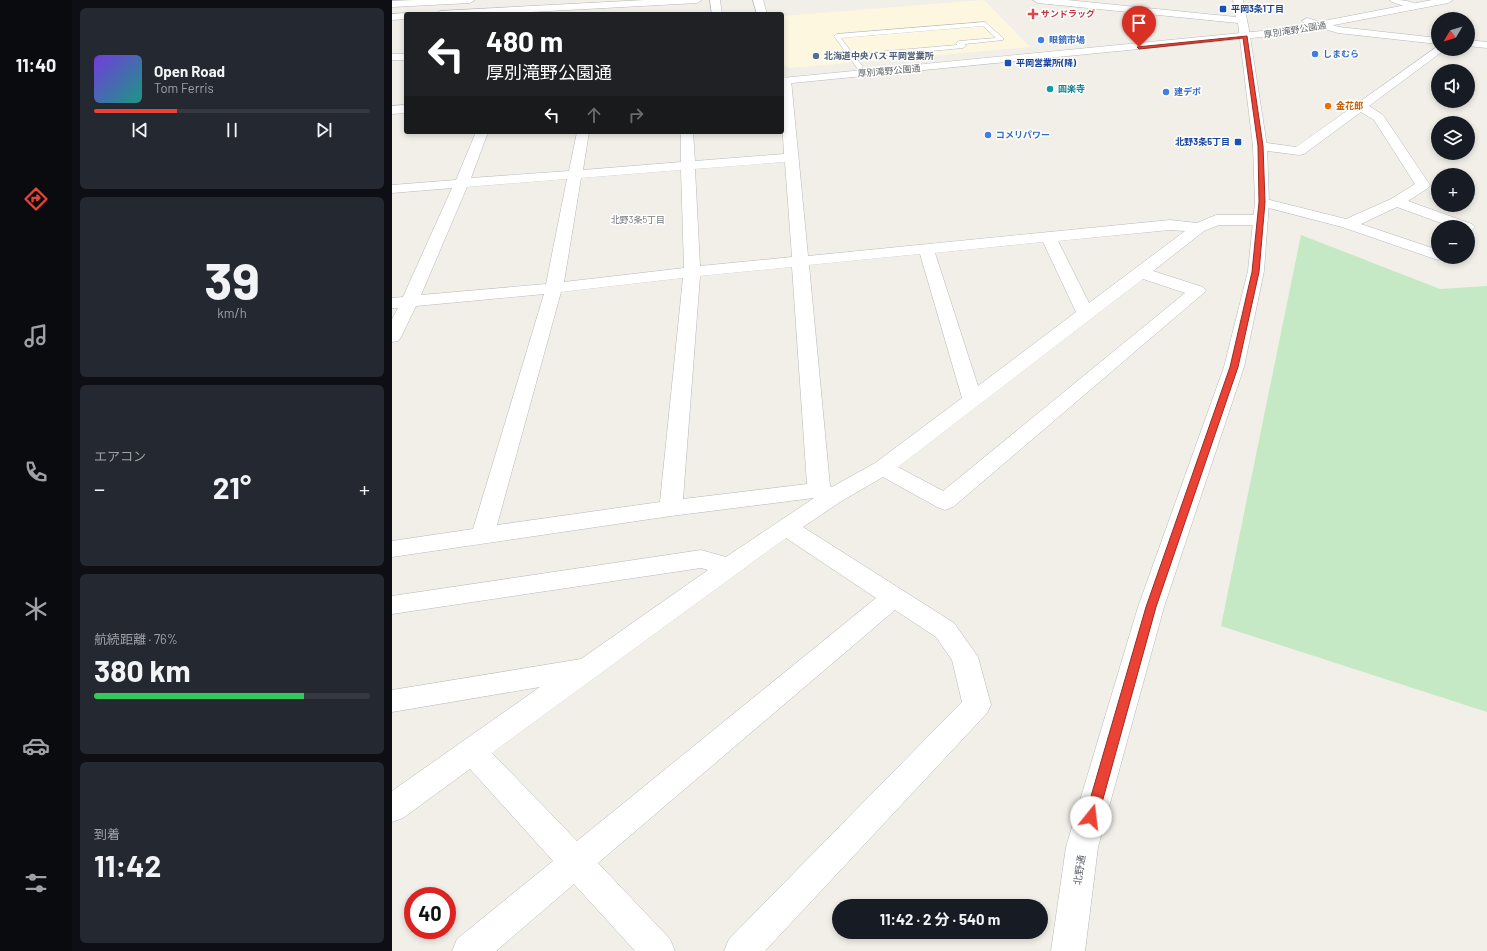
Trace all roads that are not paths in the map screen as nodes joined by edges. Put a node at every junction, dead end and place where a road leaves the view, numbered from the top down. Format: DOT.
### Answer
graph roads {
  1 [pos="470,0"];
  2 [pos="697,0"];
  3 [pos="715,0"];
  4 [pos="758,0"];
  5 [pos="1038,0"];
  6 [pos="1238,0"];
  7 [pos="1448,0"];
  8 [pos="1398,1"];
  9 [pos="440,2"];
  10 [pos="648,3"];
  11 [pos="1412,3"];
  12 [pos="392,4"];
  13 [pos="581,10"];
  14 [pos="433,12"];
  15 [pos="511,12"];
  16 [pos="648,12"];
  17 [pos="717,12"];
  18 [pos="761,12"];
  19 [pos="404,16"];
  20 [pos="392,17"];
  21 [pos="1307,22"];
  22 [pos="1321,26"];
  23 [pos="1244,29"];
  24 [pos="1431,39"];
  25 [pos="1475,44"];
  26 [pos="1487,45"];
  27 [pos="1431,55"];
  28 [pos="404,56"];
  29 [pos="851,56"];
  30 [pos="392,57"];
  31 [pos="861,70"];
  32 [pos="784,78"];
  33 [pos="784,87"];
  34 [pos="404,102"];
  35 [pos="392,103"];
  36 [pos="1361,106"];
  37 [pos="404,109"];
  38 [pos="392,110"];
  39 [pos="481,134"];
  40 [pos="583,134"];
  41 [pos="687,134"];
  42 [pos="1260,146"];
  43 [pos="792,157"];
  44 [pos="688,165"];
  45 [pos="575,174"];
  46 [pos="462,184"];
  47 [pos="392,189"];
  48 [pos="1396,202"];
  49 [pos="1261,211"];
  50 [pos="1447,220"];
  51 [pos="1348,224"];
  52 [pos="1199,228"];
  53 [pos="1048,237"];
  54 [pos="926,249"];
  55 [pos="1431,253"];
  56 [pos="800,261"];
  57 [pos="692,272"];
  58 [pos="1140,272"];
  59 [pos="554,288"];
  60 [pos="410,301"];
  61 [pos="392,303"];
  62 [pos="1086,314"];
  63 [pos="392,337"];
  64 [pos="972,399"];
  65 [pos="884,468"];
  66 [pos="825,494"];
  67 [pos="671,508"];
  68 [pos="786,527"];
  69 [pos="483,535"];
  70 [pos="392,549"];
  71 [pos="730,567"];
  72 [pos="894,597"];
  73 [pos="392,605"];
  74 [pos="590,668"];
  75 [pos="392,701"];
  76 [pos="472,751"];
  77 [pos="392,808"];
  78 [pos="576,862"];
  79 [pos="469,951"];
  80 [pos="658,951"];
  81 [pos="741,951"];
  82 [pos="1068,951"];
  1 -- 9 [label="street"];
  2 -- 10 [label="street"];
  3 -- 17 [label="street"];
  4 -- 18 [label="street"];
  5 -- 23 [label="street"];
  6 -- 23 [label="street, 北野通"];
  7 -- 11 [label="street, 厚別滝野公園通"];
  8 -- 11 [label="street, 厚別滝野公園通"];
  8 -- 21 [label="street, 厚別滝野公園通"];
  9 -- 12 [label="street"];
  9 -- 14 [label="street"];
  10 -- 13 [label="street"];
  10 -- 16 [label="street"];
  11 -- 22 [label="street, 厚別滝野公園通"];
  13 -- 15 [label="street"];
  19 -- 20 [label="street"];
  21 -- 22 [label="street"];
  21 -- 23 [label="street, 厚別滝野公園通"];
  22 -- 23 [label="street, 厚別滝野公園通"];
  22 -- 24 [label="street"];
  23 -- 31 [label="street, 厚別滝野公園通"];
  23 -- 42 [label="street, 北野通"];
  25 -- 26 [label="street"];
  27 -- 36 [label="street"];
  28 -- 30 [label="street"];
  29 -- 29 [label="lane"];
  29 -- 31 [label="lane"];
  31 -- 32 [label="street, 厚別滝野公園通"];
  33 -- 43 [label="street"];
  34 -- 35 [label="street"];
  36 -- 42 [label="street"];
  36 -- 48 [label="street"];
  37 -- 38 [label="street"];
  39 -- 46 [label="street"];
  40 -- 45 [label="street"];
  41 -- 44 [label="street"];
  42 -- 49 [label="street, 北野通"];
  43 -- 44 [label="street"];
  43 -- 56 [label="street"];
  44 -- 45 [label="street"];
  44 -- 57 [label="street"];
  45 -- 46 [label="street"];
  45 -- 59 [label="street"];
  46 -- 47 [label="street"];
  46 -- 60 [label="street"];
  48 -- 50 [label="street"];
  48 -- 51 [label="street"];
  49 -- 51 [label="street"];
  49 -- 52 [label="street"];
  49 -- 82 [label="street, 北野通"];
  51 -- 55 [label="street"];
  52 -- 53 [label="street"];
  52 -- 58 [label="street"];
  53 -- 54 [label="street"];
  53 -- 62 [label="street"];
  54 -- 56 [label="street"];
  54 -- 64 [label="street"];
  56 -- 57 [label="street"];
  56 -- 66 [label="street"];
  57 -- 59 [label="street"];
  57 -- 67 [label="street"];
  58 -- 62 [label="street"];
  58 -- 65 [label="street"];
  59 -- 60 [label="street"];
  59 -- 69 [label="street"];
  60 -- 61 [label="street"];
  60 -- 63 [label="street"];
  62 -- 64 [label="street"];
  64 -- 65 [label="street"];
  65 -- 66 [label="street"];
  66 -- 67 [label="street"];
  66 -- 68 [label="street"];
  67 -- 69 [label="street"];
  68 -- 71 [label="street"];
  68 -- 72 [label="street"];
  69 -- 70 [label="street"];
  71 -- 73 [label="street"];
  71 -- 74 [label="street"];
  72 -- 78 [label="street"];
  72 -- 81 [label="street"];
  74 -- 75 [label="street"];
  74 -- 76 [label="street"];
  76 -- 77 [label="street"];
  76 -- 78 [label="street"];
  78 -- 79 [label="street"];
  78 -- 80 [label="street"];
}
